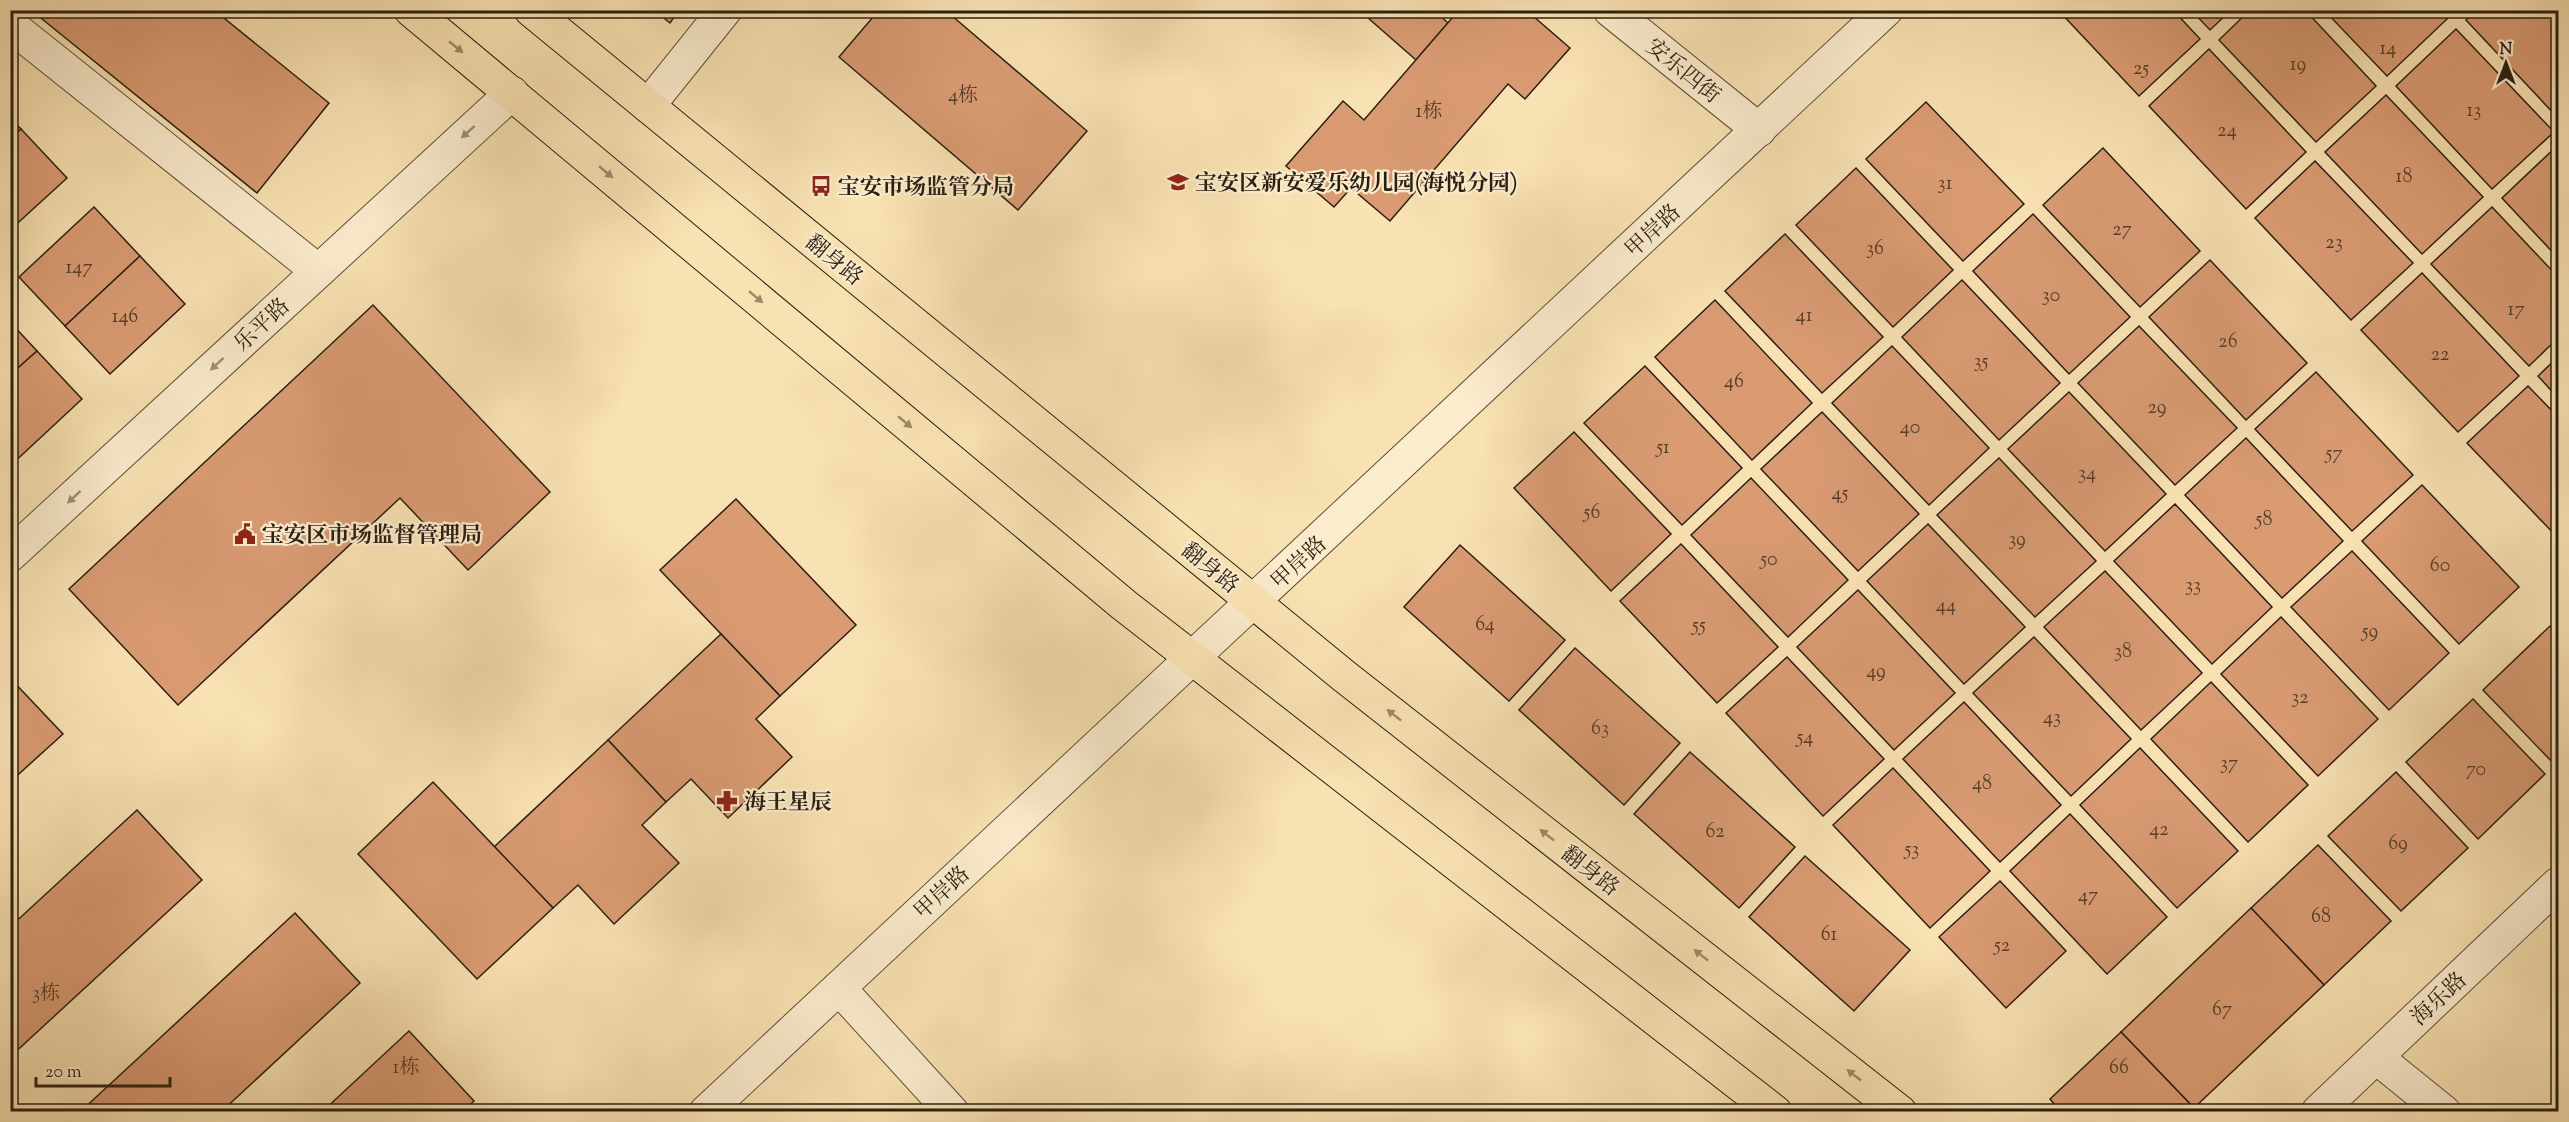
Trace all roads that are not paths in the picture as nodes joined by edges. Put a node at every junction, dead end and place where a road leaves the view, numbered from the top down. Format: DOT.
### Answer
graph roads {
  1 [pos="411,10"];
  2 [pos="531,10"];
  3 [pos="725,10"];
  4 [pos="1610,10"];
  5 [pos="1886,10"];
  6 [pos="10,25"];
  7 [pos="512,93"];
  8 [pos="648,106"];
  9 [pos="1759,130"];
  10 [pos="318,271"];
  11 [pos="10,555"];
  12 [pos="1254,603"];
  13 [pos="1193,658"];
  14 [pos="2559,884"];
  15 [pos="839,988"];
  16 [pos="2376,1057"];
  17 [pos="706,1112"];
  18 [pos="952,1112"];
  19 [pos="1775,1112"];
  20 [pos="1900,1112"];
  21 [pos="2318,1112"];
  22 [pos="2444,1112"];
  1 -- 7 [label="main road, one-way"];
  2 -- 8 [label="main road, 翻身路"];
  3 -- 8 [label="street"];
  4 -- 9 [label="street, 安乐四街"];
  5 -- 9 [label="street, 甲岸路"];
  6 -- 10 [label="street"];
  7 -- 10 [label="street, 乐平路, one-way"];
  7 -- 13 [label="main road, one-way"];
  8 -- 12 [label="main road, 翻身路"];
  9 -- 12 [label="street, 甲岸路"];
  10 -- 11 [label="street, 乐平路, one-way"];
  12 -- 13 [label="street, 甲岸路"];
  20 -- 12 [label="main road, 翻身路, one-way"];
  13 -- 15 [label="street, 甲岸路"];
  13 -- 19 [label="main road"];
  14 -- 16 [label="street, 海乐路"];
  15 -- 17 [label="street, 甲岸路"];
  15 -- 18 [label="street"];
  16 -- 21 [label="street, 海乐路"];
  16 -- 22 [label="street"];
}
